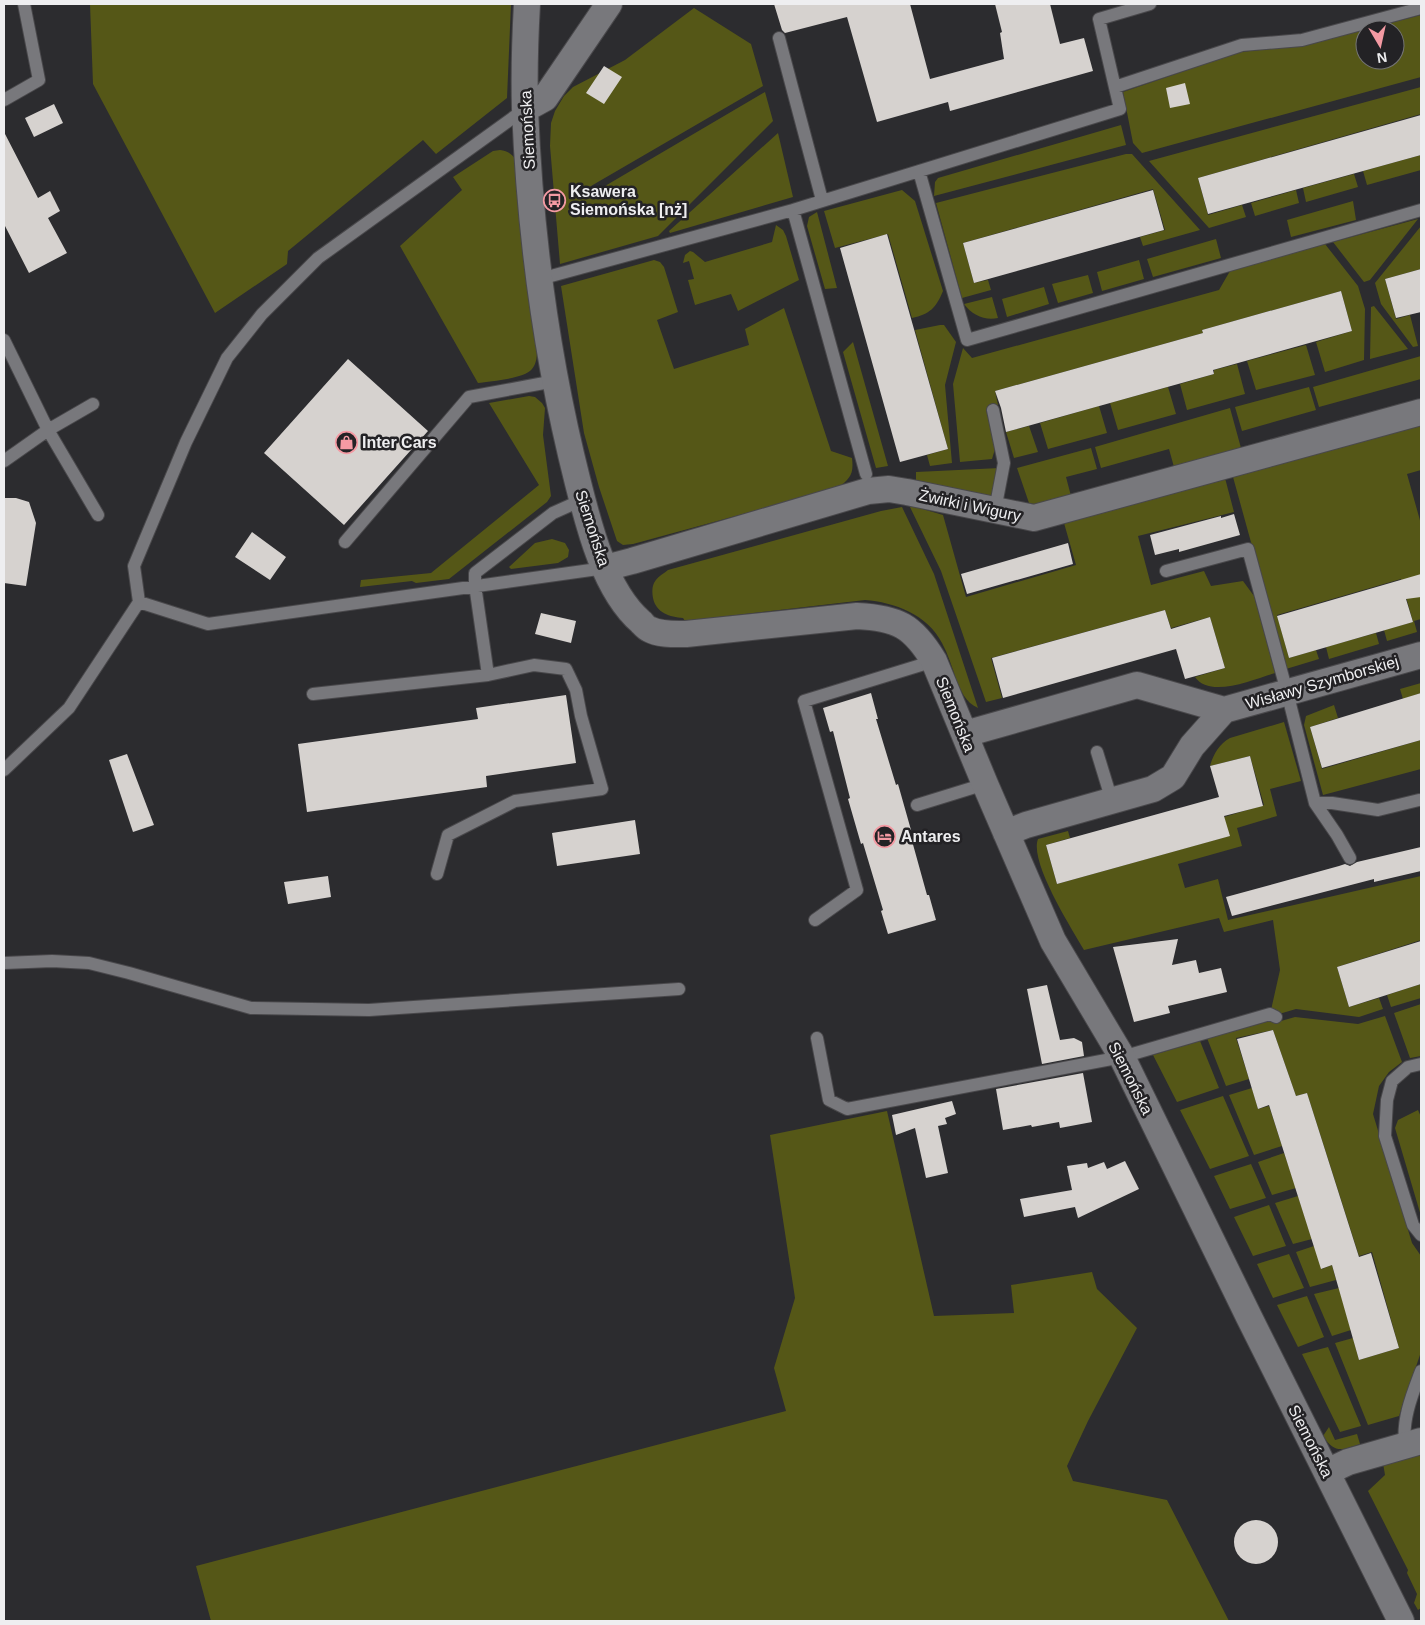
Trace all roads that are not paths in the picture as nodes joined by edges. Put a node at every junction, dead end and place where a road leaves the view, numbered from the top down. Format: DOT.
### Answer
graph roads {
  1 [pos="24,4"];
  2 [pos="527,4"];
  3 [pos="609,4"];
  4 [pos="1150,4"];
  5 [pos="1421,8"];
  6 [pos="779,38"];
  7 [pos="1115,87"];
  8 [pos="4,100"];
  9 [pos="525,109"];
  10 [pos="919,171"];
  11 [pos="822,200"];
  12 [pos="793,210"];
  13 [pos="1421,210"];
  14 [pos="540,279"];
  15 [pos="4,340"];
  16 [pos="555,381"];
  17 [pos="93,404"];
  18 [pos="993,410"];
  19 [pos="1421,412"];
  20 [pos="48,430"];
  21 [pos="4,461"];
  22 [pos="866,474"];
  23 [pos="582,500"];
  24 [pos="996,510"];
  25 [pos="98,516"];
  26 [pos="345,542"];
  27 [pos="605,568"];
  28 [pos="1166,571"];
  29 [pos="475,585"];
  30 [pos="140,602"];
  31 [pos="1421,655"];
  32 [pos="934,661"];
  33 [pos="488,675"];
  34 [pos="1287,692"];
  35 [pos="312,694"];
  36 [pos="1224,710"];
  37 [pos="965,734"];
  38 [pos="1097,752"];
  39 [pos="4,770"];
  40 [pos="985,784"];
  41 [pos="1419,800"];
  42 [pos="1112,801"];
  43 [pos="1315,803"];
  44 [pos="918,805"];
  45 [pos="1006,833"];
  46 [pos="1350,858"];
  47 [pos="436,874"];
  48 [pos="815,920"];
  49 [pos="4,963"];
  50 [pos="679,989"];
  51 [pos="1276,1017"];
  52 [pos="818,1038"];
  53 [pos="1122,1057"];
  54 [pos="1421,1064"];
  55 [pos="1421,1235"];
  56 [pos="1421,1370"];
  57 [pos="1413,1443"];
  58 [pos="1327,1472"];
  59 [pos="1401,1621"];
  1 -- 8 [label="lane"];
  2 -- 9 [label="street, Siemońska"];
  3 -- 9 [label="street"];
  4 -- 7 [label="lane"];
  5 -- 7 [label="lane"];
  6 -- 11 [label="lane"];
  7 -- 10 [label="lane"];
  9 -- 14 [label="street, Siemońska"];
  9 -- 30 [label="lane"];
  10 -- 11 [label="lane"];
  10 -- 13 [label="lane"];
  11 -- 12 [label="lane"];
  12 -- 14 [label="lane"];
  12 -- 22 [label="lane"];
  14 -- 16 [label="street, Siemońska"];
  15 -- 20 [label="lane"];
  16 -- 23 [label="street, Siemońska"];
  16 -- 26 [label="lane"];
  17 -- 20 [label="lane"];
  18 -- 24 [label="lane"];
  19 -- 24 [label="street, Żwirki i Wigury"];
  20 -- 21 [label="lane"];
  20 -- 25 [label="lane"];
  23 -- 27 [label="street, Siemońska"];
  23 -- 29 [label="lane"];
  24 -- 27 [label="street, Żwirki i Wigury"];
  27 -- 29 [label="lane"];
  27 -- 32 [label="street, Siemońska"];
  28 -- 34 [label="lane"];
  29 -- 30 [label="lane"];
  29 -- 33 [label="lane"];
  30 -- 39 [label="lane"];
  31 -- 34 [label="street, Wisławy Szymborskiej"];
  32 -- 37 [label="street, Siemońska"];
  32 -- 48 [label="lane"];
  33 -- 35 [label="lane"];
  33 -- 47 [label="lane"];
  34 -- 36 [label="street, Wisławy Szymborskiej"];
  34 -- 43 [label="lane"];
  36 -- 37 [label="street, Wisławy Szymborskiej"];
  36 -- 42 [label="street, Wisławy Szymborskiej"];
  37 -- 40 [label="street, Siemońska"];
  38 -- 42 [label="lane"];
  40 -- 44 [label="lane"];
  40 -- 45 [label="street, Siemońska"];
  41 -- 43 [label="lane"];
  42 -- 45 [label="street, Wisławy Szymborskiej"];
  43 -- 46 [label="lane"];
  45 -- 53 [label="street, Siemońska"];
  49 -- 50 [label="lane"];
  51 -- 53 [label="lane"];
  52 -- 53 [label="lane"];
  53 -- 58 [label="street, Siemońska"];
  54 -- 55 [label="lane"];
  56 -- 57 [label="lane"];
  57 -- 58 [label="street"];
  58 -- 59 [label="street, Siemońska"];
}
